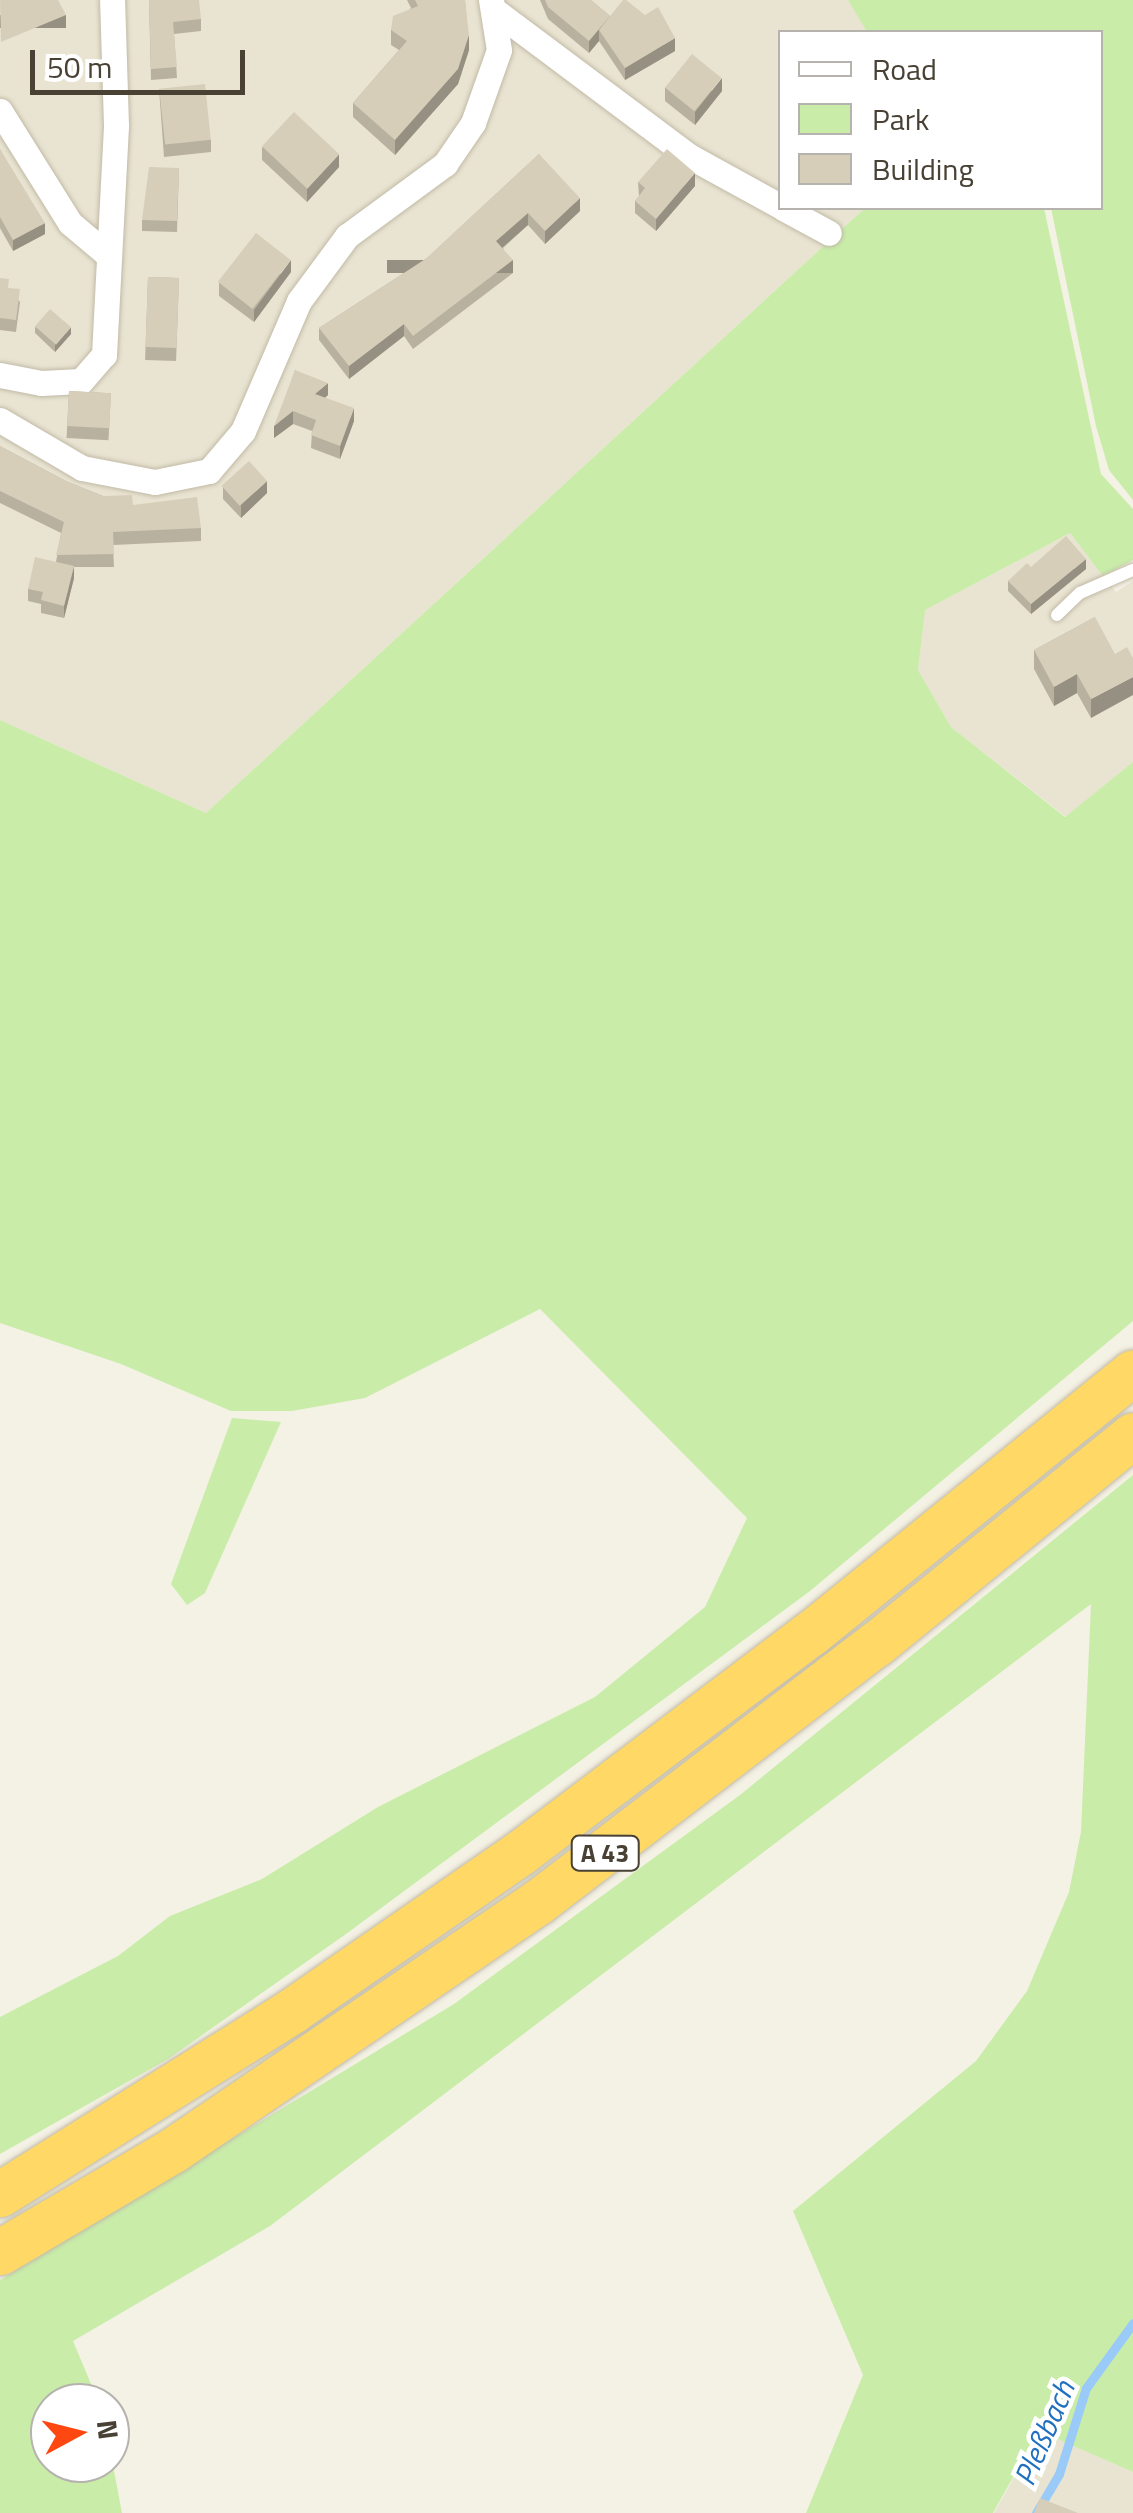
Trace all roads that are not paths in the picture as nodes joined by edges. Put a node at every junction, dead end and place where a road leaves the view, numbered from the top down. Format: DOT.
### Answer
graph roads {
  1 [pos="112,0"];
  2 [pos="493,5"];
  3 [pos="0,111"];
  4 [pos="778,205"];
  5 [pos="787,210"];
  6 [pos="829,233"];
  7 [pos="108,255"];
  8 [pos="0,374"];
  9 [pos="0,420"];
  10 [pos="1133,570"];
  11 [pos="1056,614"];
  12 [pos="1133,1372"];
  13 [pos="1133,1436"];
  14 [pos="0,2194"];
  15 [pos="0,2252"];
  1 -- 7 [label="street"];
  2 -- 4 [label="street"];
  2 -- 9 [label="street"];
  3 -- 7 [label="street"];
  5 -- 6 [label="street"];
  7 -- 8 [label="street"];
  10 -- 11 [label="lane"];
  12 -- 14 [label="highway, A 43"];
  13 -- 15 [label="highway, A 43"];
}
